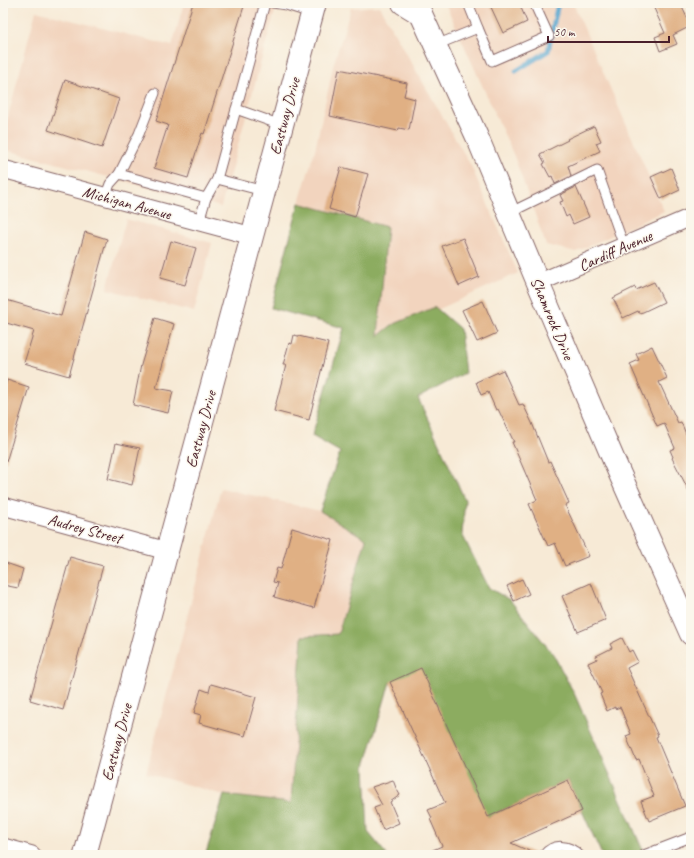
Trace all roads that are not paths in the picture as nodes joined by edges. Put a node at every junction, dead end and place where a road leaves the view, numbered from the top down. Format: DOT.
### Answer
graph roads {
  1 [pos="264,3"];
  2 [pos="273,3"];
  3 [pos="333,3"];
  4 [pos="468,3"];
  5 [pos="534,3"];
  6 [pos="414,7"];
  7 [pos="313,8"];
  8 [pos="478,28"];
  9 [pos="435,45"];
  10 [pos="155,93"];
  11 [pos="236,109"];
  12 [pos="281,125"];
  13 [pos="3,169"];
  14 [pos="119,174"];
  15 [pos="217,179"];
  16 [pos="264,191"];
  17 [pos="105,197"];
  18 [pos="206,198"];
  19 [pos="509,213"];
  20 [pos="691,217"];
  21 [pos="199,222"];
  22 [pos="252,236"];
  23 [pos="624,246"];
  24 [pos="538,283"];
  25 [pos="3,506"];
  26 [pos="167,550"];
  27 [pos="691,634"];
  28 [pos="691,837"];
  29 [pos="10,851"];
  30 [pos="32,855"];
  31 [pos="85,855"];
  32 [pos="544,855"];
  33 [pos="579,855"];
  34 [pos="644,855"];
  1 -- 11 [label="lane"];
  2 -- 7 [label="lane"];
  3 -- 7 [label="main road"];
  4 -- 8 [label="lane"];
  5 -- 8 [label="lane"];
  6 -- 9 [label="main road, Shamrock Drive"];
  7 -- 12 [label="main road, Eastway Drive"];
  8 -- 9 [label="lane"];
  9 -- 19 [label="main road, Shamrock Drive"];
  10 -- 14 [label="lane"];
  11 -- 12 [label="lane"];
  11 -- 15 [label="lane"];
  12 -- 16 [label="main road, Eastway Drive"];
  13 -- 17 [label="street, Michigan Avenue"];
  14 -- 17 [label="lane"];
  14 -- 18 [label="lane"];
  15 -- 16 [label="lane"];
  15 -- 18 [label="lane"];
  16 -- 22 [label="main road, Eastway Drive"];
  17 -- 21 [label="street, Michigan Avenue"];
  18 -- 21 [label="lane"];
  19 -- 23 [label="lane"];
  19 -- 24 [label="main road, Shamrock Drive"];
  20 -- 23 [label="street, Cardiff Avenue"];
  21 -- 22 [label="street, Michigan Avenue"];
  22 -- 26 [label="main road, Eastway Drive"];
  23 -- 24 [label="street, Cardiff Avenue"];
  24 -- 27 [label="main road, Shamrock Drive"];
  25 -- 26 [label="street, Audrey Street"];
  26 -- 31 [label="main road, Eastway Drive"];
  28 -- 34 [label="lane"];
  29 -- 30 [label="street"];
  32 -- 33 [label="lane"];
}
